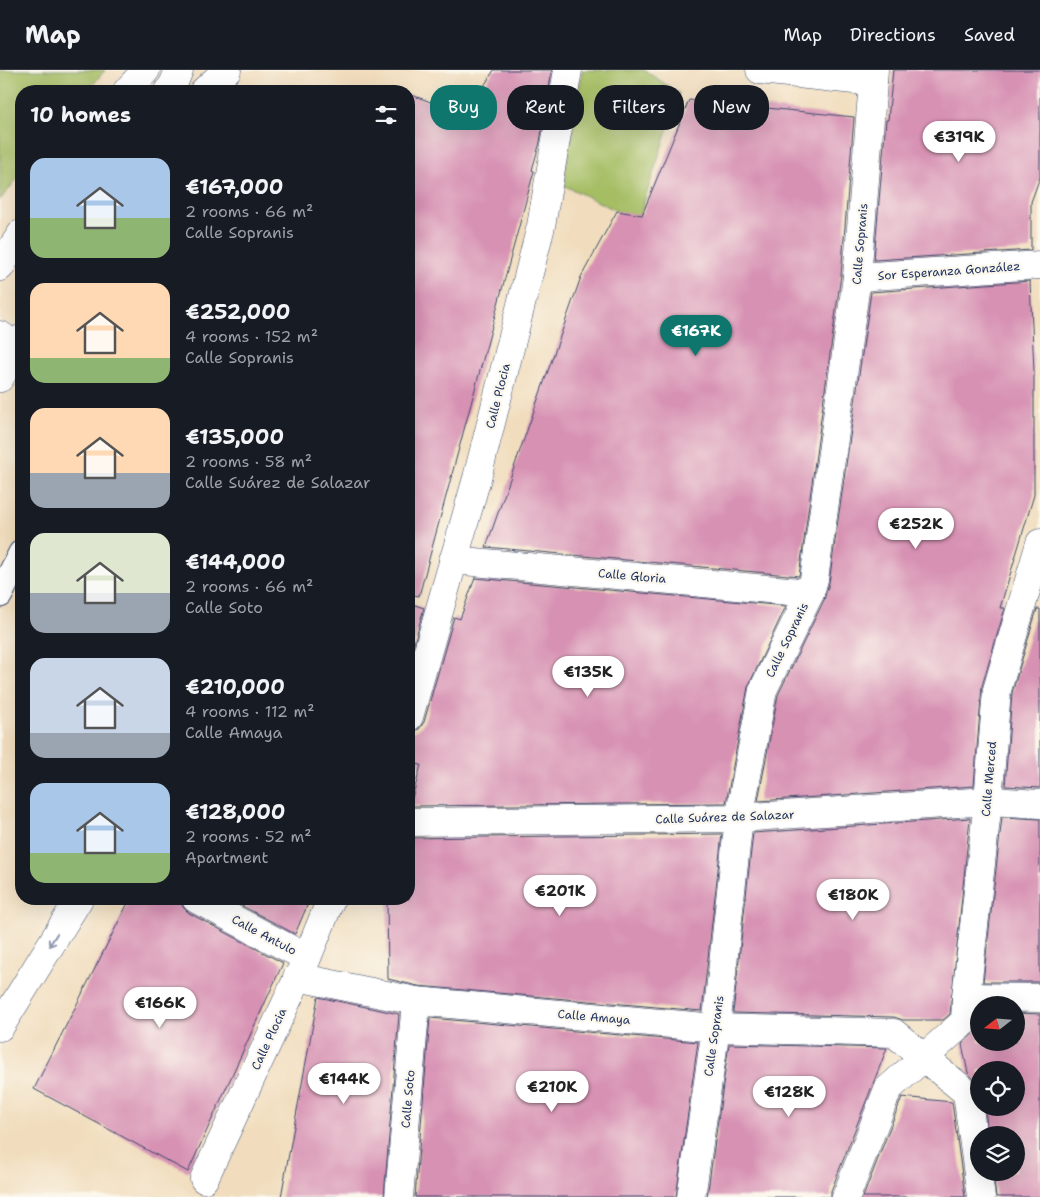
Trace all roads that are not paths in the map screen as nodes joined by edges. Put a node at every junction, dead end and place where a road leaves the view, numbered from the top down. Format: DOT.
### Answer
graph roads {
  1 [pos="146,70"];
  2 [pos="179,70"];
  3 [pos="227,70"];
  4 [pos="568,70"];
  5 [pos="760,70"];
  6 [pos="873,76"];
  7 [pos="132,85"];
  8 [pos="174,85"];
  9 [pos="211,85"];
  10 [pos="15,243"];
  11 [pos="1040,265"];
  12 [pos="0,267"];
  13 [pos="857,277"];
  14 [pos="15,343"];
  15 [pos="0,378"];
  16 [pos="1040,543"];
  17 [pos="453,560"];
  18 [pos="15,565"];
  19 [pos="810,593"];
  20 [pos="0,595"];
  21 [pos="1031,601"];
  22 [pos="415,693"];
  23 [pos="988,801"];
  24 [pos="1040,804"];
  25 [pos="739,818"];
  26 [pos="415,822"];
  27 [pos="75,905"];
  28 [pos="205,905"];
  29 [pos="328,905"];
  30 [pos="302,968"];
  31 [pos="1040,998"];
  32 [pos="416,1002"];
  33 [pos="965,1009"];
  34 [pos="0,1027"];
  35 [pos="716,1028"];
  36 [pos="924,1057"];
  37 [pos="204,1179"];
  38 [pos="399,1197"];
  39 [pos="691,1197"];
  40 [pos="846,1197"];
  41 [pos="981,1197"];
  1 -- 7 [label="street"];
  2 -- 8 [label="street"];
  3 -- 9 [label="street"];
  4 -- 17 [label="street, Calle Plocia"];
  5 -- 6 [label="street"];
  6 -- 13 [label="street, Calle Sopranis"];
  10 -- 12 [label="street"];
  11 -- 13 [label="street, Sor Esperanza González"];
  13 -- 19 [label="street, Calle Sopranis"];
  14 -- 15 [label="street"];
  16 -- 21 [label="street, Calle Merced"];
  17 -- 19 [label="street, Calle Gloria"];
  17 -- 22 [label="street, Calle Plocia"];
  18 -- 20 [label="lane"];
  19 -- 25 [label="street, Calle Sopranis"];
  21 -- 23 [label="street, Calle Merced"];
  23 -- 24 [label="street, Calle Suárez de Salazar"];
  23 -- 25 [label="street, Calle Suárez de Salazar"];
  23 -- 33 [label="street, Calle Merced"];
  25 -- 26 [label="street, Calle Suárez de Salazar"];
  25 -- 35 [label="street, Calle Sopranis"];
  27 -- 34 [label="street, one-way"];
  28 -- 30 [label="street, Calle Antulo"];
  29 -- 30 [label="street, Calle Plocia"];
  30 -- 32 [label="street, Calle Amaya"];
  30 -- 37 [label="street, Calle Plocia"];
  31 -- 33 [label="street"];
  32 -- 35 [label="street, Calle Amaya"];
  32 -- 38 [label="street, Calle Soto"];
  33 -- 36 [label="street"];
  35 -- 36 [label="street, Calle Amaya"];
  35 -- 39 [label="street, Calle Sopranis"];
  36 -- 40 [label="street"];
  36 -- 41 [label="street"];
}
